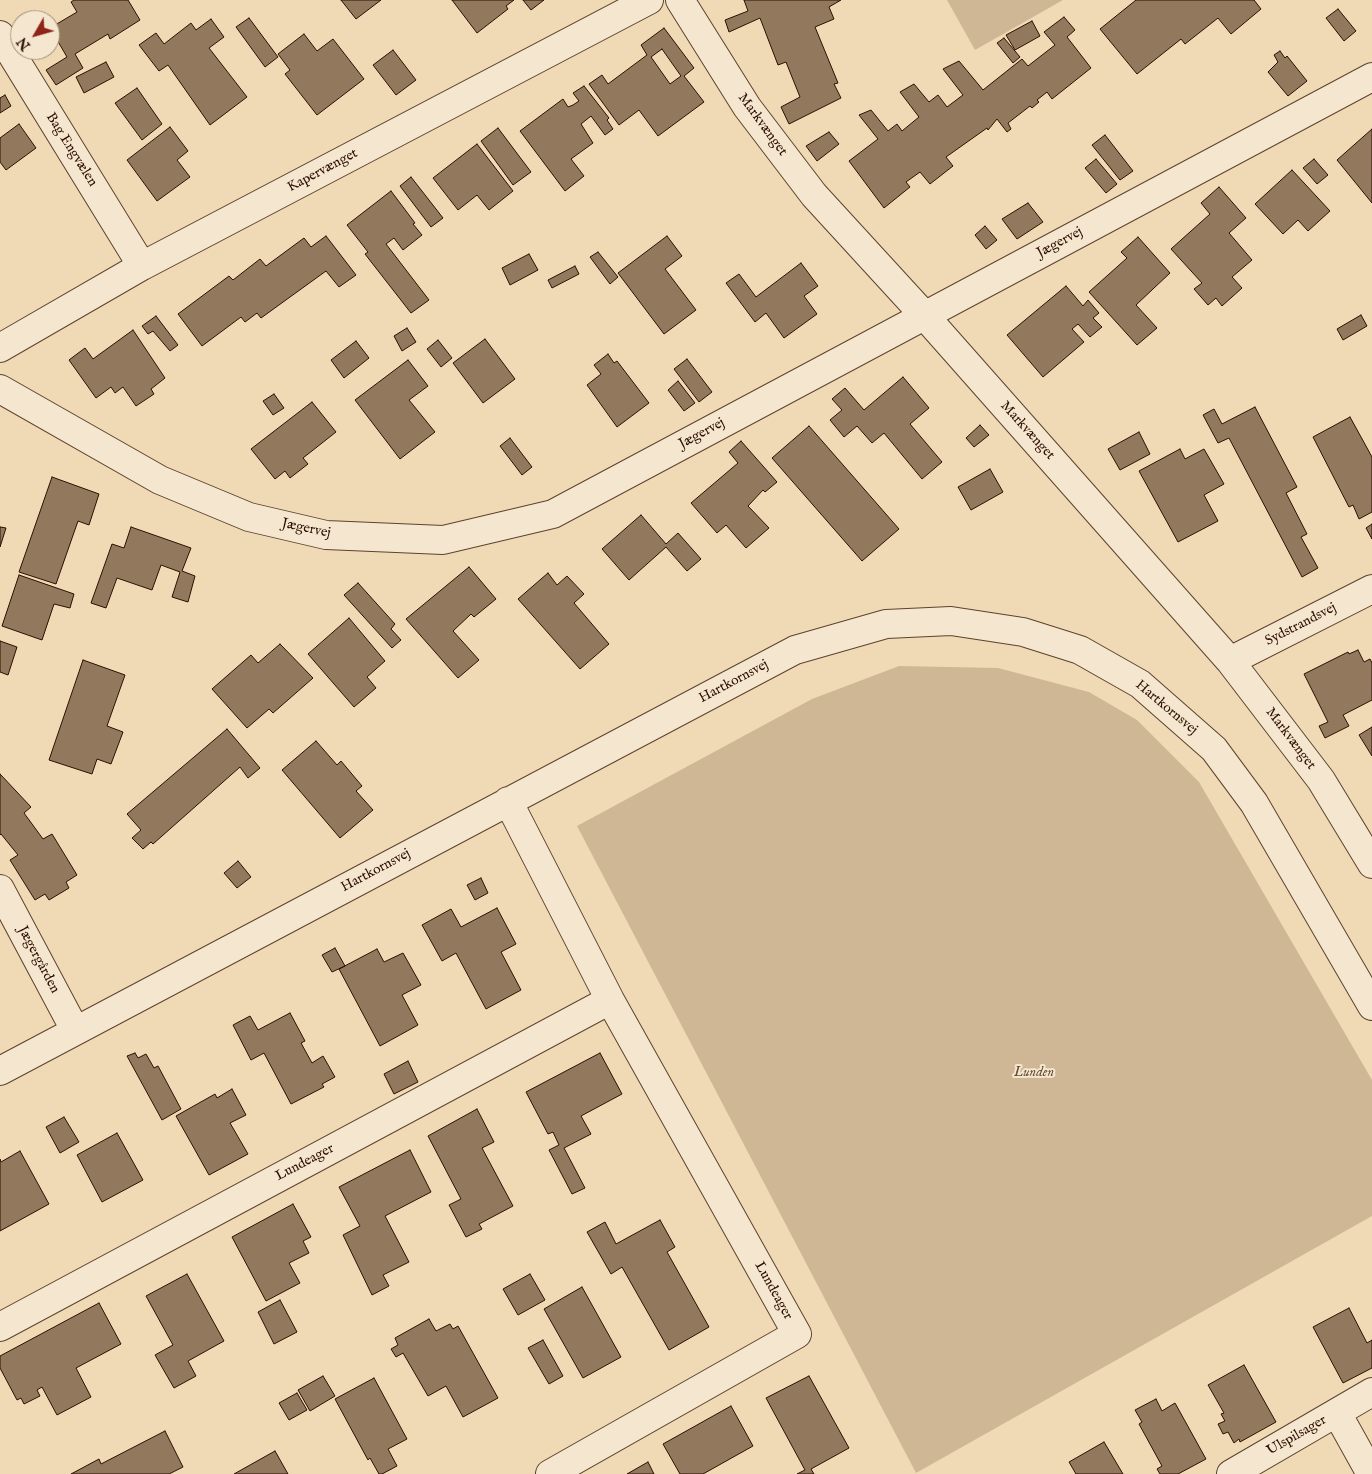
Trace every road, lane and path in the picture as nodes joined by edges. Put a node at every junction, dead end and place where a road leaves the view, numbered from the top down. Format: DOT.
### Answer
graph roads {
  1 [pos="649,0"];
  2 [pos="680,0"];
  3 [pos="0,35"];
  4 [pos="1372,77"];
  5 [pos="142,266"];
  6 [pos="924,315"];
  7 [pos="0,348"];
  8 [pos="0,389"];
  9 [pos="1372,589"];
  10 [pos="1230,661"];
  11 [pos="508,800"];
  12 [pos="1372,864"];
  13 [pos="0,889"];
  14 [pos="610,1000"];
  15 [pos="1372,1006"];
  16 [pos="75,1030"];
  17 [pos="0,1071"];
  18 [pos="0,1327"];
  19 [pos="1372,1392"];
  20 [pos="1337,1413"];
  21 [pos="550,1474"];
  22 [pos="1231,1474"];
  23 [pos="1372,1474"];
  1 -- 5 [label="street, Kapervænget"];
  2 -- 6 [label="street, Markvænget"];
  3 -- 5 [label="street, Bag Engvælen"];
  4 -- 6 [label="street, Jægervej"];
  5 -- 7 [label="street, Kapervænget"];
  6 -- 8 [label="street, Jægervej"];
  6 -- 10 [label="street, Markvænget"];
  9 -- 10 [label="street, Sydstrandsvej"];
  10 -- 12 [label="street, Markvænget"];
  11 -- 14 [label="street, Lundeager"];
  11 -- 15 [label="street, Hartkornsvej"];
  11 -- 16 [label="street, Hartkornsvej"];
  13 -- 16 [label="street, Jægergården"];
  14 -- 18 [label="street, Lundeager"];
  14 -- 21 [label="street, Lundeager"];
  16 -- 17 [label="street, Hartkornsvej"];
  19 -- 20 [label="street, Ulspilsager"];
  20 -- 22 [label="street, Ulspilsager"];
  20 -- 23 [label="street, Ulspilsager"];
}
